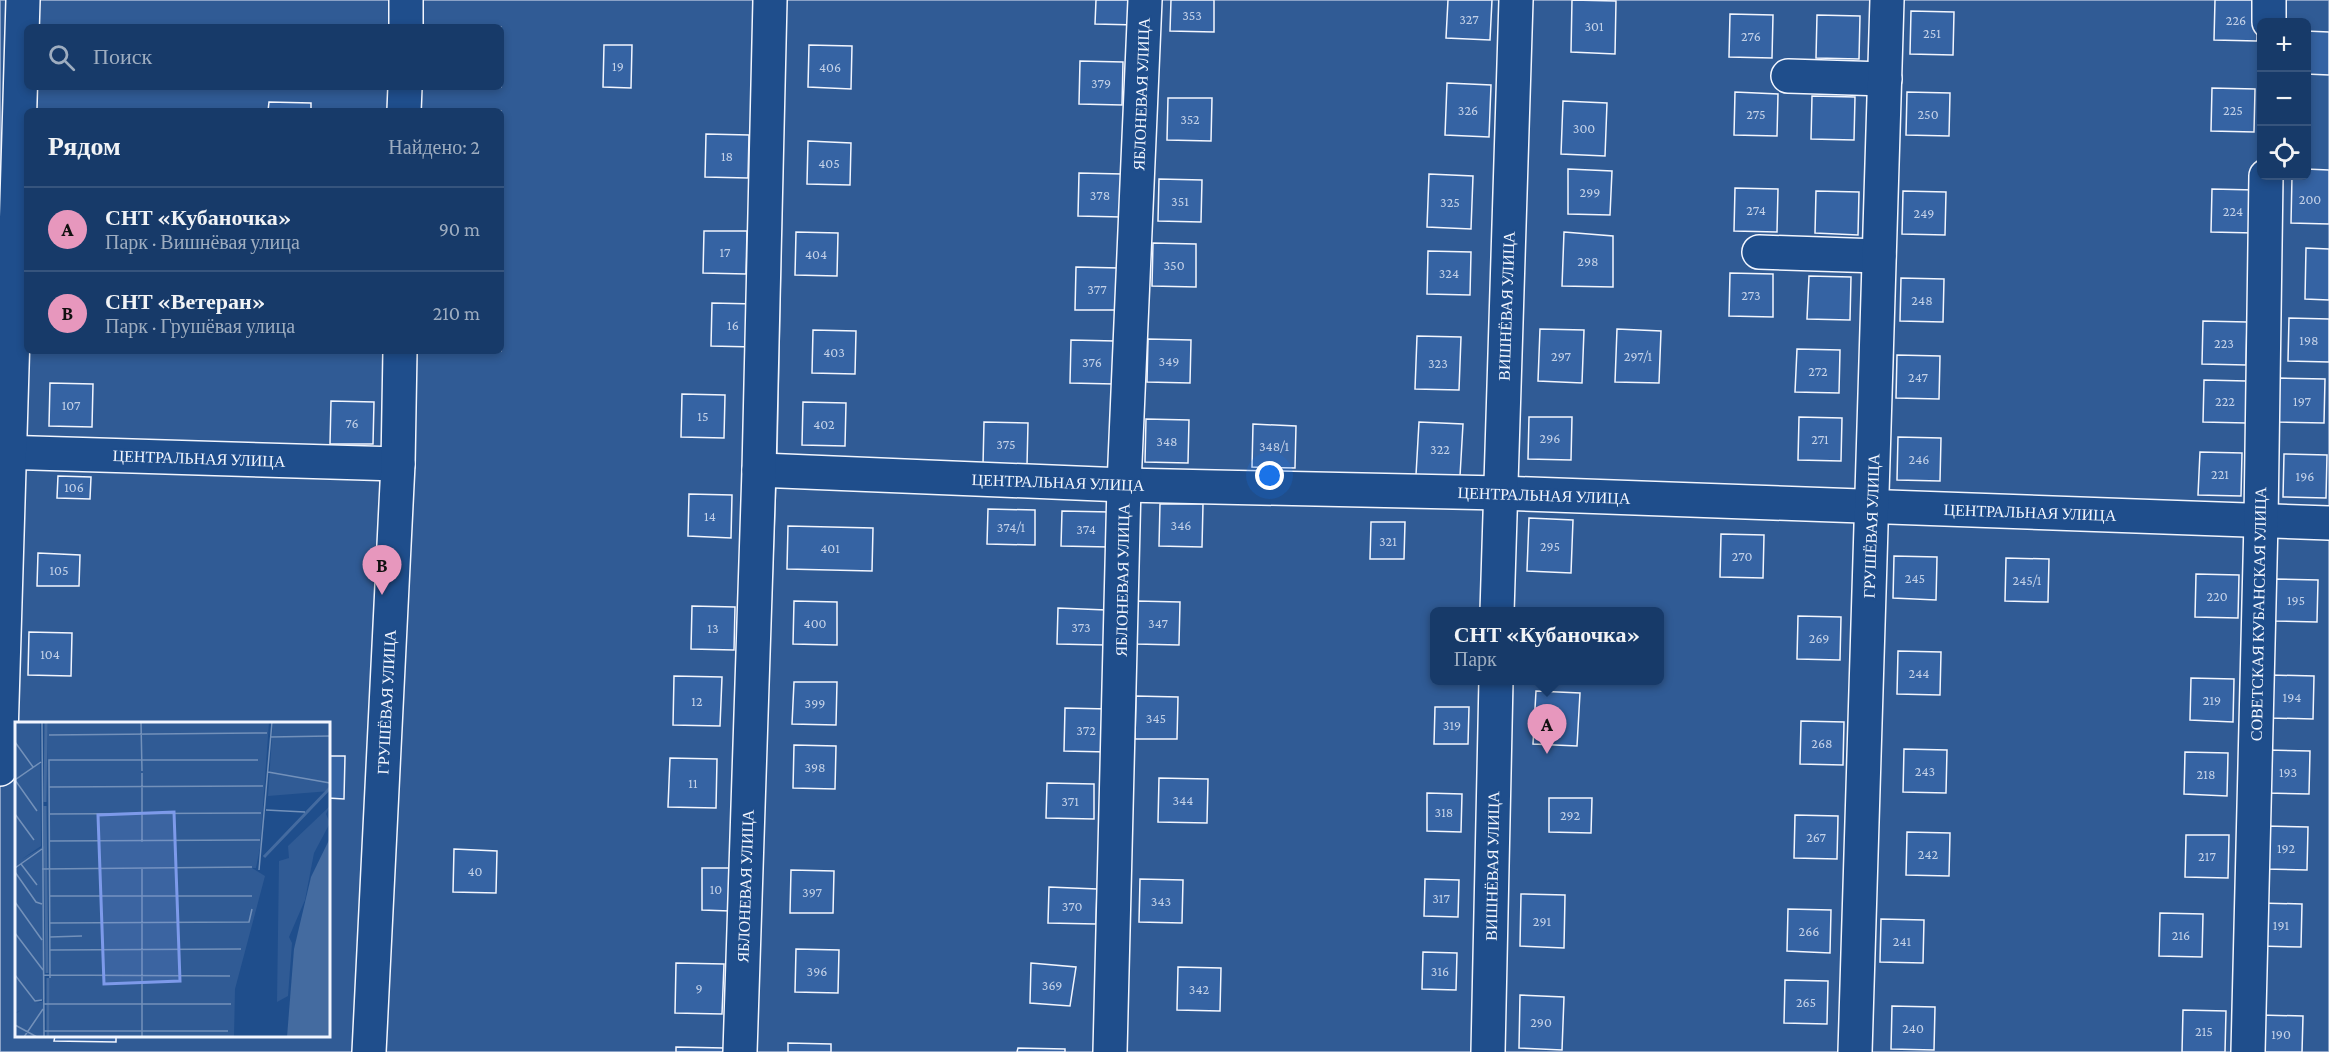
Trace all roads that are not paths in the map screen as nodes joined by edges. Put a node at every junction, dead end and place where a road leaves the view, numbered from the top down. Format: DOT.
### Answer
graph roads {
  1 [pos="23,0"];
  2 [pos="406,0"];
  3 [pos="770,0"];
  4 [pos="1145,0"];
  5 [pos="1516,0"];
  6 [pos="1887,0"];
  7 [pos="2269,0"];
  8 [pos="2269,18"];
  9 [pos="406,24"];
  10 [pos="1788,76"];
  11 [pos="1885,79"];
  12 [pos="405,90"];
  13 [pos="404,108"];
  14 [pos="2266,180"];
  15 [pos="1759,252"];
  16 [pos="1879,256"];
  17 [pos="400,354"];
  18 [pos="5,452"];
  19 [pos="398,464"];
  20 [pos="759,470"];
  21 [pos="1124,485"];
  22 [pos="1500,493"];
  23 [pos="1872,506"];
  24 [pos="2261,520"];
  25 [pos="2329,523"];
  26 [pos="1497,607"];
  27 [pos="1496,685"];
  28 [pos="0,769"];
  29 [pos="369,1052"];
  30 [pos="740,1052"];
  31 [pos="1110,1052"];
  32 [pos="1488,1052"];
  33 [pos="1855,1052"];
  34 [pos="2248,1052"];
  1 -- 18 [label="street"];
  2 -- 9 [label="street"];
  3 -- 20 [label="street, ЯБЛОНЕВАЯ УЛИЦА"];
  4 -- 21 [label="street, ЯБЛОНЕВАЯ УЛИЦА"];
  5 -- 22 [label="street, ВИШНЁВАЯ УЛИЦА"];
  6 -- 11 [label="street, ГРУШЁВАЯ УЛИЦА"];
  7 -- 8 [label="street"];
  10 -- 11 [label="street"];
  11 -- 16 [label="street, ГРУШЁВАЯ УЛИЦА"];
  12 -- 13 [label="street"];
  14 -- 24 [label="street, СОВЕТСКАЯ КУБАНСКАЯ УЛИЦА"];
  15 -- 16 [label="street"];
  16 -- 23 [label="street, ГРУШЁВАЯ УЛИЦА"];
  17 -- 19 [label="street, ГРУШЁВАЯ УЛИЦА"];
  18 -- 19 [label="street, ЦЕНТРАЛЬНАЯ УЛИЦА"];
  18 -- 28 [label="street"];
  19 -- 29 [label="street, ГРУШЁВАЯ УЛИЦА"];
  20 -- 21 [label="street, ЦЕНТРАЛЬНАЯ УЛИЦА"];
  20 -- 30 [label="street, ЯБЛОНЕВАЯ УЛИЦА"];
  21 -- 22 [label="street, ЦЕНТРАЛЬНАЯ УЛИЦА"];
  21 -- 31 [label="street, ЯБЛОНЕВАЯ УЛИЦА"];
  22 -- 23 [label="street, ЦЕНТРАЛЬНАЯ УЛИЦА"];
  22 -- 26 [label="street, ВИШНЁВАЯ УЛИЦА"];
  23 -- 24 [label="street, ЦЕНТРАЛЬНАЯ УЛИЦА"];
  23 -- 33 [label="street, ГРУШЁВАЯ УЛИЦА"];
  24 -- 25 [label="street, ЦЕНТРАЛЬНАЯ УЛИЦА"];
  24 -- 34 [label="street, СОВЕТСКАЯ КУБАНСКАЯ УЛИЦА"];
  27 -- 32 [label="street, ВИШНЁВАЯ УЛИЦА"];
}
